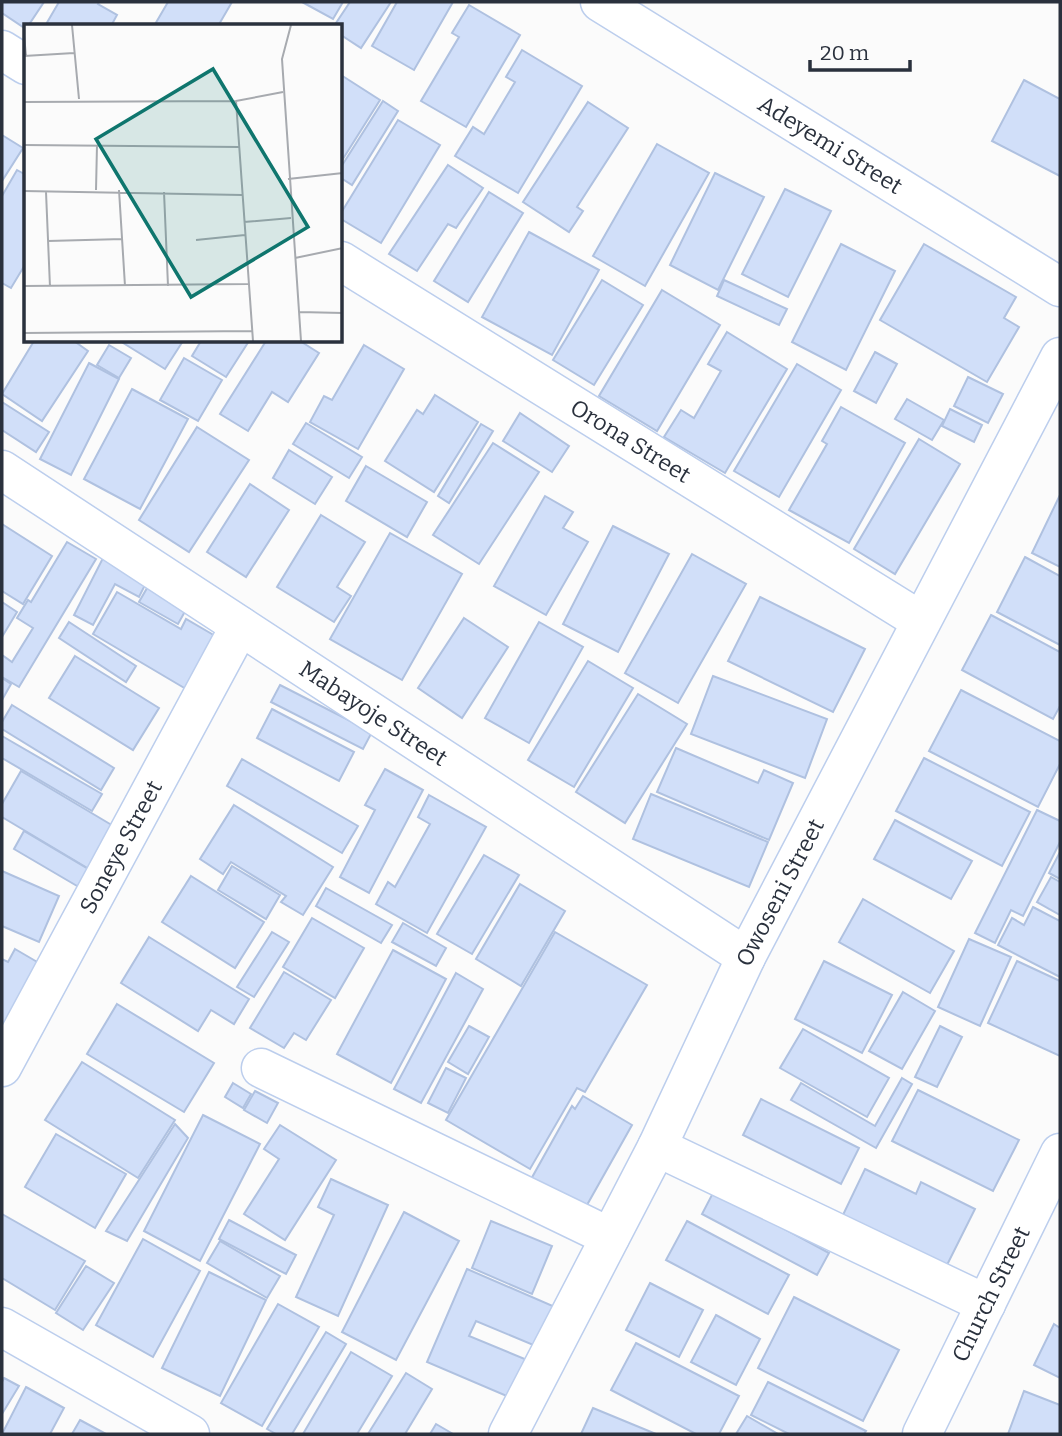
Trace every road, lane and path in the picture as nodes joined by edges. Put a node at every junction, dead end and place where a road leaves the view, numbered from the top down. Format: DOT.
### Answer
graph roads {
  1 [pos="600,2"];
  2 [pos="2,50"];
  3 [pos="24,64"];
  4 [pos="343,262"];
  5 [pos="1060,287"];
  6 [pos="1060,357"];
  7 [pos="2,470"];
  8 [pos="921,621"];
  9 [pos="240,626"];
  10 [pos="746,957"];
  11 [pos="2,1067"];
  12 [pos="261,1068"];
  13 [pos="657,1147"];
  14 [pos="1060,1153"];
  15 [pos="610,1237"];
  16 [pos="986,1304"];
  17 [pos="2,1327"];
  18 [pos="191,1434"];
  19 [pos="508,1434"];
  20 [pos="922,1434"];
  1 -- 5 [label="street, Adeyemi Street"];
  2 -- 3 [label="street"];
  4 -- 8 [label="street, Orona Street"];
  6 -- 8 [label="street, Owoseni Street"];
  7 -- 9 [label="street, Mabayoje Street"];
  8 -- 10 [label="street, Owoseni Street"];
  9 -- 10 [label="street, Mabayoje Street"];
  9 -- 11 [label="street, Soneye Street"];
  10 -- 13 [label="street, Owoseni Street"];
  12 -- 15 [label="street"];
  13 -- 15 [label="street, Owoseni Street"];
  13 -- 16 [label="street"];
  14 -- 16 [label="street, Church Street"];
  15 -- 19 [label="street, Owoseni Street"];
  16 -- 20 [label="street, Church Street"];
  17 -- 18 [label="street"];
}
